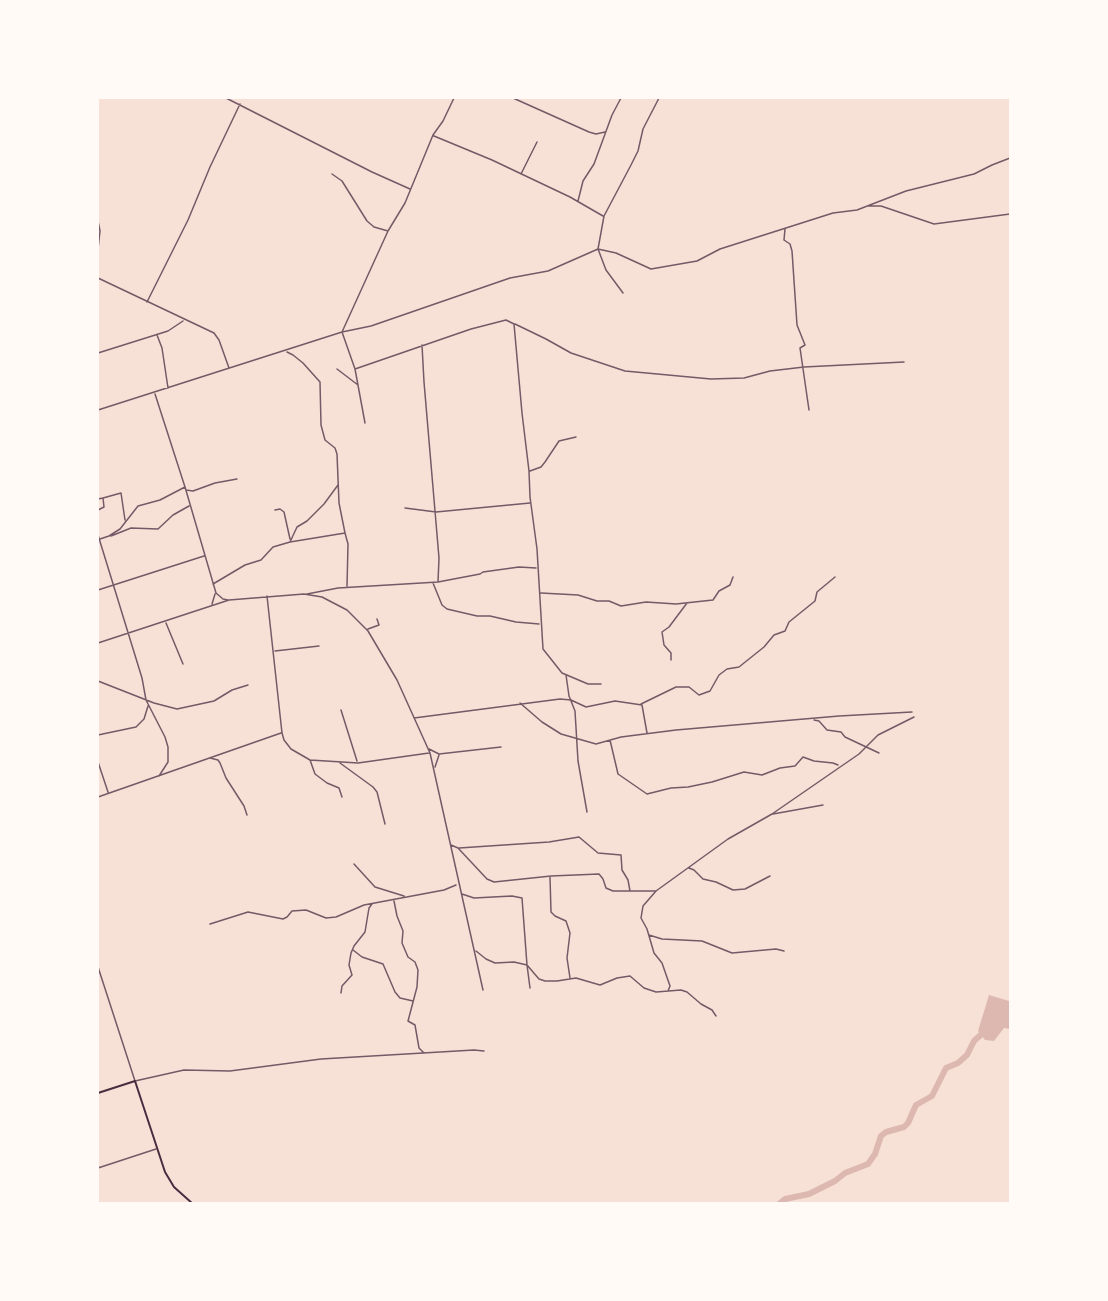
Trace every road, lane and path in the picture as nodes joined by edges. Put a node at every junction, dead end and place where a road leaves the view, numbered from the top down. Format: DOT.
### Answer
graph roads {
  1 [pos="226,98"];
  2 [pos="454,98"];
  3 [pos="513,98"];
  4 [pos="621,98"];
  5 [pos="659,98"];
  6 [pos="240,105"];
  7 [pos="607,131"];
  8 [pos="434,135"];
  9 [pos="537,142"];
  10 [pos="1011,159"];
  11 [pos="332,174"];
  12 [pos="520,175"];
  13 [pos="411,190"];
  14 [pos="578,201"];
  15 [pos="867,206"];
  16 [pos="1011,214"];
  17 [pos="604,216"];
  18 [pos="98,221"];
  19 [pos="785,229"];
  20 [pos="388,231"];
  21 [pos="98,249"];
  22 [pos="598,249"];
  23 [pos="98,278"];
  24 [pos="623,293"];
  25 [pos="147,302"];
  26 [pos="184,320"];
  27 [pos="514,324"];
  28 [pos="342,332"];
  29 [pos="157,335"];
  30 [pos="422,345"];
  31 [pos="285,352"];
  32 [pos="98,353"];
  33 [pos="904,362"];
  34 [pos="804,368"];
  35 [pos="230,369"];
  36 [pos="337,369"];
  37 [pos="355,369"];
  38 [pos="358,386"];
  39 [pos="169,389"];
  40 [pos="154,393"];
  41 [pos="809,410"];
  42 [pos="98,411"];
  43 [pos="365,423"];
  44 [pos="576,437"];
  45 [pos="529,471"];
  46 [pos="237,479"];
  47 [pos="338,484"];
  48 [pos="185,488"];
  49 [pos="193,492"];
  50 [pos="103,498"];
  51 [pos="98,499"];
  52 [pos="188,500"];
  53 [pos="531,503"];
  54 [pos="190,506"];
  55 [pos="405,508"];
  56 [pos="98,510"];
  57 [pos="275,510"];
  58 [pos="436,512"];
  59 [pos="125,521"];
  60 [pos="345,533"];
  61 [pos="98,535"];
  62 [pos="109,536"];
  63 [pos="99,539"];
  64 [pos="290,540"];
  65 [pos="204,556"];
  66 [pos="537,568"];
  67 [pos="733,577"];
  68 [pos="835,577"];
  69 [pos="438,582"];
  70 [pos="433,583"];
  71 [pos="114,585"];
  72 [pos="213,585"];
  73 [pos="347,588"];
  74 [pos="98,590"];
  75 [pos="216,593"];
  76 [pos="540,593"];
  77 [pos="304,594"];
  78 [pos="267,596"];
  79 [pos="229,600"];
  80 [pos="688,602"];
  81 [pos="212,605"];
  82 [pos="377,619"];
  83 [pos="165,622"];
  84 [pos="540,625"];
  85 [pos="367,629"];
  86 [pos="129,634"];
  87 [pos="98,643"];
  88 [pos="319,646"];
  89 [pos="274,651"];
  90 [pos="671,660"];
  91 [pos="183,664"];
  92 [pos="566,675"];
  93 [pos="98,681"];
  94 [pos="601,684"];
  95 [pos="248,685"];
  96 [pos="146,700"];
  97 [pos="571,700"];
  98 [pos="520,702"];
  99 [pos="148,704"];
  100 [pos="641,704"];
  101 [pos="341,711"];
  102 [pos="912,712"];
  103 [pos="914,717"];
  104 [pos="414,718"];
  105 [pos="813,720"];
  106 [pos="282,733"];
  107 [pos="647,733"];
  108 [pos="98,735"];
  109 [pos="610,739"];
  110 [pos="577,740"];
  111 [pos="501,747"];
  112 [pos="867,747"];
  113 [pos="428,749"];
  114 [pos="430,753"];
  115 [pos="879,753"];
  116 [pos="439,754"];
  117 [pos="210,758"];
  118 [pos="310,760"];
  119 [pos="98,762"];
  120 [pos="337,762"];
  121 [pos="358,763"];
  122 [pos="840,766"];
  123 [pos="435,771"];
  124 [pos="159,776"];
  125 [pos="108,793"];
  126 [pos="98,797"];
  127 [pos="342,797"];
  128 [pos="823,805"];
  129 [pos="587,812"];
  130 [pos="772,814"];
  131 [pos="247,815"];
  132 [pos="386,824"];
  133 [pos="450,845"];
  134 [pos="458,848"];
  135 [pos="354,864"];
  136 [pos="688,868"];
  137 [pos="551,876"];
  138 [pos="771,876"];
  139 [pos="458,885"];
  140 [pos="630,891"];
  141 [pos="656,891"];
  142 [pos="462,894"];
  143 [pos="407,897"];
  144 [pos="394,900"];
  145 [pos="373,904"];
  146 [pos="210,924"];
  147 [pos="649,935"];
  148 [pos="352,950"];
  149 [pos="475,950"];
  150 [pos="783,951"];
  151 [pos="527,965"];
  152 [pos="98,966"];
  153 [pos="570,978"];
  154 [pos="530,988"];
  155 [pos="483,990"];
  156 [pos="668,991"];
  157 [pos="340,993"];
  158 [pos="414,1002"];
  159 [pos="716,1016"];
  160 [pos="484,1051"];
  161 [pos="424,1053"];
  162 [pos="135,1081"];
  163 [pos="98,1093"];
  164 [pos="158,1148"];
  165 [pos="98,1168"];
  166 [pos="192,1203"];
  1 -- 6 [label="street"];
  2 -- 8 [label="street"];
  3 -- 7 [label="street"];
  4 -- 7 [label="street"];
  5 -- 17 [label="street"];
  6 -- 13 [label="street"];
  6 -- 25 [label="street"];
  7 -- 14 [label="street"];
  8 -- 12 [label="street"];
  8 -- 13 [label="street"];
  9 -- 12 [label="street"];
  10 -- 15 [label="street"];
  11 -- 20 [label="street"];
  12 -- 14 [label="street"];
  13 -- 20 [label="street"];
  14 -- 17 [label="street"];
  15 -- 16 [label="street"];
  15 -- 19 [label="street"];
  17 -- 22 [label="street"];
  18 -- 21 [label="street"];
  19 -- 22 [label="street"];
  19 -- 34 [label="street"];
  20 -- 28 [label="street"];
  22 -- 24 [label="street"];
  22 -- 28 [label="street"];
  23 -- 25 [label="street"];
  25 -- 26 [label="street"];
  26 -- 29 [label="street"];
  26 -- 35 [label="street"];
  27 -- 30 [label="street"];
  27 -- 34 [label="street"];
  27 -- 45 [label="street"];
  28 -- 31 [label="street"];
  28 -- 37 [label="street"];
  29 -- 32 [label="street"];
  29 -- 39 [label="street"];
  30 -- 37 [label="street"];
  30 -- 58 [label="street"];
  31 -- 35 [label="street"];
  31 -- 47 [label="street"];
  33 -- 34 [label="street"];
  34 -- 41 [label="street"];
  35 -- 39 [label="street"];
  36 -- 38 [label="street"];
  37 -- 38 [label="street"];
  38 -- 43 [label="street"];
  39 -- 40 [label="street"];
  40 -- 42 [label="street"];
  40 -- 48 [label="street"];
  44 -- 45 [label="street"];
  45 -- 53 [label="street"];
  46 -- 49 [label="street"];
  47 -- 60 [label="street"];
  47 -- 64 [label="street"];
  48 -- 49 [label="street"];
  48 -- 52 [label="street"];
  48 -- 59 [label="street"];
  49 -- 52 [label="street"];
  50 -- 51 [label="street"];
  50 -- 56 [label="street"];
  50 -- 59 [label="street"];
  52 -- 54 [label="street"];
  53 -- 58 [label="street"];
  53 -- 66 [label="street"];
  54 -- 62 [label="street"];
  54 -- 65 [label="street"];
  55 -- 58 [label="street"];
  57 -- 64 [label="street"];
  58 -- 69 [label="street"];
  59 -- 62 [label="street"];
  60 -- 64 [label="street"];
  60 -- 73 [label="street"];
  61 -- 63 [label="street"];
  62 -- 63 [label="street"];
  63 -- 71 [label="street"];
  64 -- 72 [label="street"];
  65 -- 71 [label="street"];
  65 -- 72 [label="street"];
  66 -- 69 [label="street"];
  66 -- 76 [label="street"];
  67 -- 80 [label="street"];
  68 -- 100 [label="street"];
  69 -- 70 [label="street"];
  70 -- 73 [label="street"];
  70 -- 84 [label="street"];
  71 -- 74 [label="street"];
  71 -- 86 [label="street"];
  72 -- 75 [label="street"];
  73 -- 77 [label="street"];
  75 -- 79 [label="street"];
  75 -- 81 [label="street"];
  76 -- 80 [label="street"];
  76 -- 84 [label="street"];
  77 -- 78 [label="street"];
  77 -- 85 [label="street"];
  78 -- 79 [label="street"];
  78 -- 89 [label="street"];
  79 -- 81 [label="street"];
  80 -- 90 [label="street"];
  81 -- 83 [label="street"];
  82 -- 85 [label="street"];
  83 -- 86 [label="street"];
  83 -- 91 [label="street"];
  84 -- 92 [label="street"];
  85 -- 104 [label="street"];
  86 -- 87 [label="street"];
  86 -- 96 [label="street"];
  88 -- 89 [label="street"];
  89 -- 106 [label="street"];
  92 -- 94 [label="street"];
  92 -- 97 [label="street"];
  93 -- 96 [label="street"];
  95 -- 96 [label="street"];
  96 -- 99 [label="street"];
  97 -- 98 [label="street"];
  97 -- 100 [label="street"];
  97 -- 110 [label="street"];
  98 -- 104 [label="street"];
  98 -- 110 [label="street"];
  99 -- 108 [label="street"];
  99 -- 124 [label="street"];
  100 -- 107 [label="street"];
  101 -- 121 [label="street"];
  102 -- 105 [label="street"];
  103 -- 112 [label="street"];
  104 -- 113 [label="street"];
  105 -- 107 [label="street"];
  105 -- 112 [label="street"];
  106 -- 117 [label="street"];
  106 -- 118 [label="street"];
  107 -- 109 [label="street"];
  109 -- 110 [label="street"];
  109 -- 122 [label="street"];
  110 -- 129 [label="street"];
  111 -- 116 [label="street"];
  112 -- 115 [label="street"];
  112 -- 122 [label="street"];
  113 -- 114 [label="street"];
  113 -- 116 [label="street"];
  114 -- 121 [label="street"];
  114 -- 123 [label="street"];
  116 -- 123 [label="street"];
  117 -- 124 [label="street"];
  117 -- 131 [label="street"];
  118 -- 120 [label="street"];
  118 -- 127 [label="street"];
  119 -- 125 [label="street"];
  120 -- 121 [label="street"];
  120 -- 132 [label="street"];
  122 -- 130 [label="street"];
  123 -- 133 [label="street"];
  124 -- 125 [label="street"];
  125 -- 126 [label="street"];
  128 -- 130 [label="street"];
  130 -- 136 [label="street"];
  133 -- 134 [label="street"];
  133 -- 139 [label="street"];
  134 -- 137 [label="street"];
  134 -- 140 [label="street"];
  135 -- 143 [label="street"];
  136 -- 138 [label="street"];
  136 -- 141 [label="street"];
  137 -- 140 [label="street"];
  137 -- 153 [label="street"];
  139 -- 142 [label="street"];
  139 -- 143 [label="street"];
  140 -- 141 [label="street"];
  141 -- 147 [label="street"];
  142 -- 149 [label="street"];
  142 -- 151 [label="street"];
  143 -- 144 [label="street"];
  144 -- 145 [label="street"];
  144 -- 158 [label="street"];
  145 -- 146 [label="street"];
  145 -- 148 [label="street"];
  147 -- 150 [label="street"];
  147 -- 156 [label="street"];
  148 -- 157 [label="street"];
  148 -- 158 [label="street"];
  149 -- 151 [label="street"];
  149 -- 155 [label="street"];
  151 -- 153 [label="street"];
  151 -- 154 [label="street"];
  152 -- 162 [label="street"];
  153 -- 156 [label="street"];
  156 -- 159 [label="street"];
  158 -- 161 [label="street"];
  160 -- 161 [label="street"];
  161 -- 162 [label="street"];
  162 -- 163 [label="main road"];
  162 -- 164 [label="main road"];
  164 -- 165 [label="street"];
  164 -- 166 [label="main road"];
}
